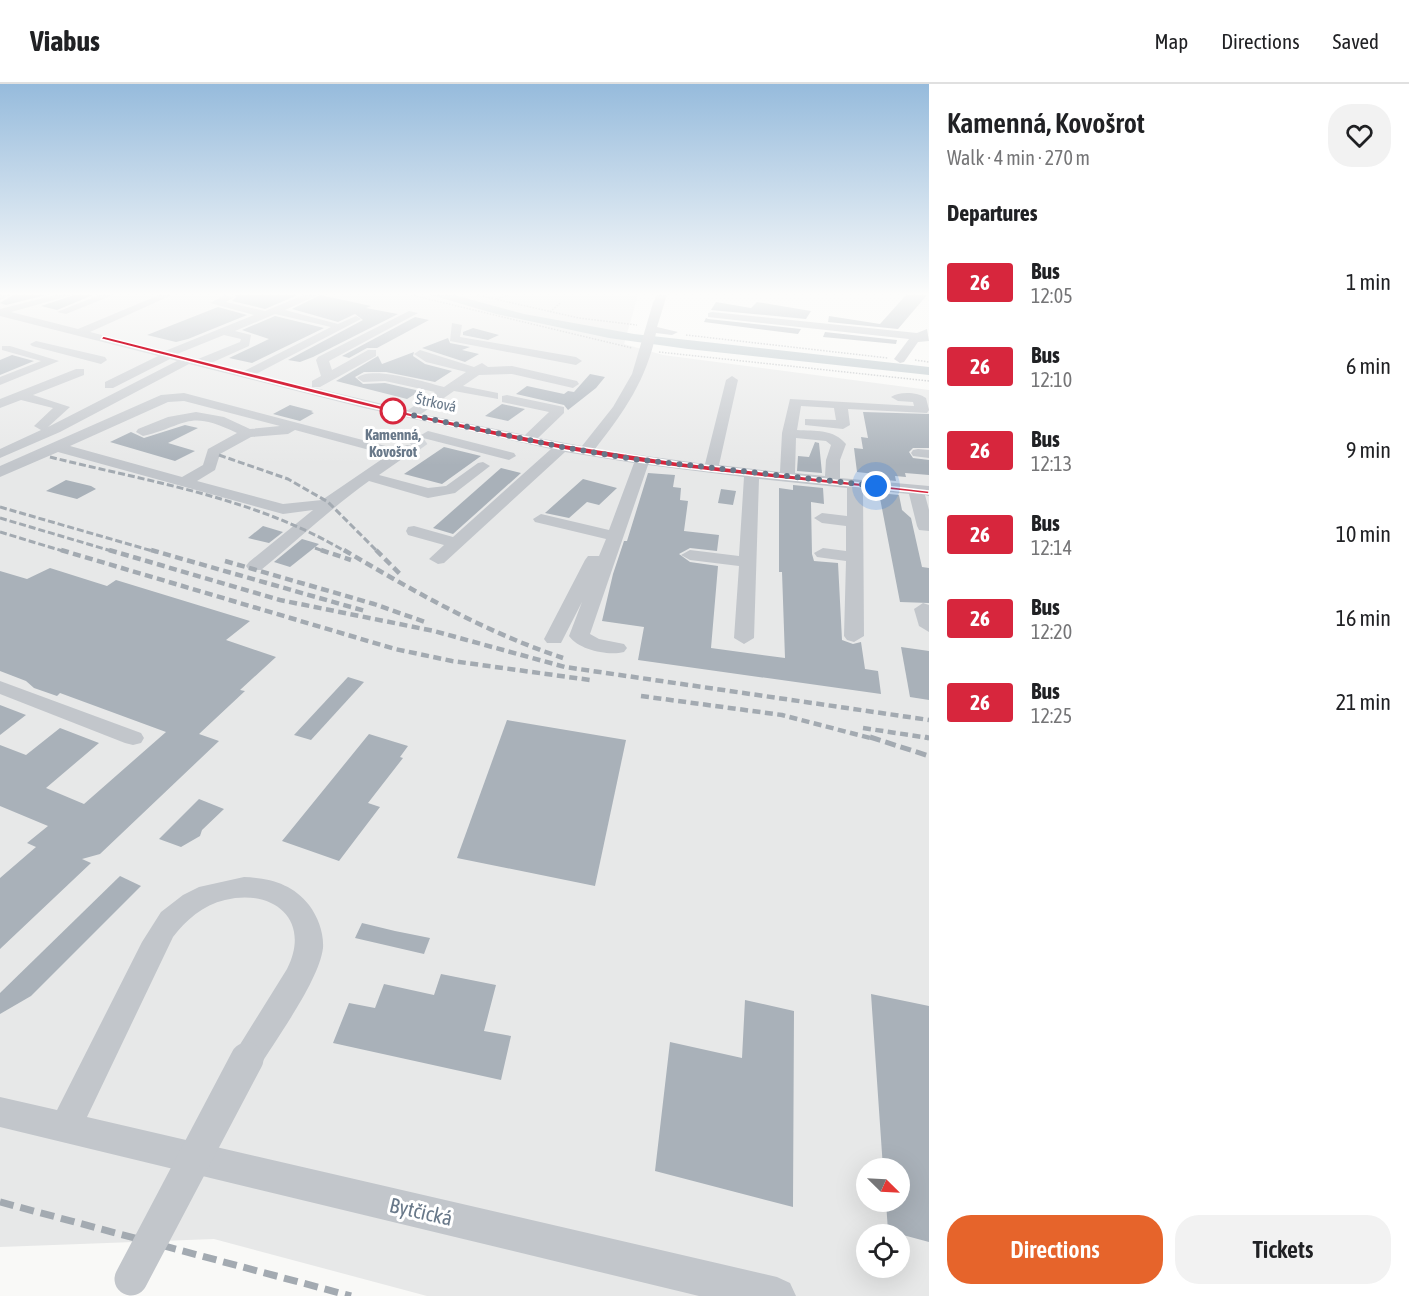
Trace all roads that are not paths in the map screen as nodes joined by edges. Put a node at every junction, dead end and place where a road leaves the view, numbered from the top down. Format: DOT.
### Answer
graph roads {
  1 [pos="10,352"];
  2 [pos="68,352"];
  3 [pos="159,352"];
  4 [pos="175,352"];
  5 [pos="223,352"];
  6 [pos="291,352"];
  7 [pos="339,352"];
  8 [pos="505,352"];
  9 [pos="523,352"];
  10 [pos="645,352"];
  11 [pos="905,352"];
  12 [pos="372,353"];
  13 [pos="169,354"];
  14 [pos="420,354"];
  15 [pos="329,357"];
  16 [pos="900,359"];
  17 [pos="101,360"];
  18 [pos="196,361"];
  19 [pos="576,361"];
  20 [pos="48,363"];
  21 [pos="355,363"];
  22 [pos="476,371"];
  23 [pos="247,374"];
  24 [pos="328,377"];
  25 [pos="363,378"];
  26 [pos="732,380"];
  27 [pos="1,381"];
  28 [pos="573,384"];
  29 [pos="109,385"];
  30 [pos="307,388"];
  31 [pos="449,389"];
  32 [pos="35,390"];
  33 [pos="21,396"];
  34 [pos="493,396"];
  35 [pos="898,397"];
  36 [pos="507,399"];
  37 [pos="0,404"];
  38 [pos="410,415"];
  39 [pos="447,423"];
  40 [pos="41,426"];
  41 [pos="790,426"];
  42 [pos="303,428"];
  43 [pos="143,432"];
  44 [pos="248,433"];
  45 [pos="528,440"];
  46 [pos="416,443"];
  47 [pos="54,446"];
  48 [pos="562,447"];
  49 [pos="586,451"];
  50 [pos="0,453"];
  51 [pos="509,456"];
  52 [pos="638,459"];
  53 [pos="483,466"];
  54 [pos="711,468"];
  55 [pos="0,472"];
  56 [pos="752,472"];
  57 [pos="367,476"];
  58 [pos="787,476"];
  59 [pos="832,481"];
  60 [pos="184,482"];
  61 [pos="855,483"];
  62 [pos="922,490"];
  63 [pos="326,504"];
  64 [pos="822,518"];
  65 [pos="541,519"];
  66 [pos="856,522"];
  67 [pos="929,526"];
  68 [pos="414,531"];
  69 [pos="604,534"];
  70 [pos="456,543"];
  71 [pos="823,553"];
  72 [pos="690,555"];
  73 [pos="855,557"];
  74 [pos="438,559"];
  75 [pos="748,562"];
  76 [pos="255,566"];
  77 [pos="854,636"];
  78 [pos="744,638"];
  79 [pos="554,639"];
  80 [pos="617,648"];
  81 [pos="0,687"];
  82 [pos="133,738"];
  83 [pos="0,1112"];
  84 [pos="65,1128"];
  85 [pos="127,1287"];
  86 [pos="777,1296"];
  1 -- 20 [label="street"];
  2 -- 17 [label="street"];
  3 -- 13 [label="street, Štrková"];
  4 -- 13 [label="street"];
  5 -- 18 [label="street"];
  6 -- 23 [label="street"];
  7 -- 15 [label="street"];
  8 -- 22 [label="street"];
  9 -- 19 [label="street"];
  10 -- 49 [label="street"];
  11 -- 16 [label="street"];
  12 -- 21 [label="street"];
  13 -- 18 [label="street, Štrková"];
  13 -- 29 [label="street"];
  14 -- 22 [label="street"];
  15 -- 21 [label="street"];
  15 -- 24 [label="street"];
  18 -- 23 [label="street, Štrková"];
  18 -- 50 [label="street"];
  20 -- 27 [label="street"];
  20 -- 32 [label="street"];
  21 -- 24 [label="street"];
  22 -- 28 [label="street"];
  22 -- 31 [label="street"];
  23 -- 30 [label="street, Štrková"];
  24 -- 30 [label="street"];
  25 -- 31 [label="street"];
  26 -- 54 [label="street"];
  27 -- 32 [label="street"];
  30 -- 38 [label="street, Štrková"];
  31 -- 34 [label="street"];
  31 -- 38 [label="street"];
  32 -- 33 [label="street"];
  33 -- 37 [label="street"];
  33 -- 40 [label="street"];
  35 -- 41 [label="street"];
  36 -- 45 [label="street"];
  38 -- 39 [label="street, Štrková"];
  39 -- 45 [label="street, Štrková"];
  39 -- 46 [label="street"];
  41 -- 58 [label="street"];
  41 -- 59 [label="street"];
  42 -- 44 [label="street"];
  42 -- 46 [label="street"];
  42 -- 47 [label="street"];
  43 -- 44 [label="street"];
  44 -- 60 [label="street"];
  45 -- 48 [label="street, Štrková"];
  46 -- 51 [label="street"];
  46 -- 57 [label="street"];
  47 -- 55 [label="street"];
  47 -- 60 [label="street"];
  48 -- 49 [label="street, Štrková"];
  48 -- 70 [label="street"];
  49 -- 52 [label="street, Štrková"];
  52 -- 54 [label="street, Štrková"];
  52 -- 69 [label="street"];
  52 -- 80 [label="street"];
  53 -- 57 [label="street"];
  54 -- 56 [label="street, Štrková"];
  56 -- 58 [label="street, Štrková"];
  56 -- 75 [label="street"];
  57 -- 63 [label="street"];
  58 -- 59 [label="street, Štrková"];
  59 -- 61 [label="street, Štrková"];
  60 -- 63 [label="street"];
  61 -- 62 [label="street, Štrková"];
  61 -- 66 [label="street"];
  62 -- 67 [label="street"];
  63 -- 76 [label="street"];
  64 -- 66 [label="street"];
  65 -- 69 [label="street"];
  66 -- 73 [label="street"];
  68 -- 70 [label="street"];
  69 -- 79 [label="street"];
  70 -- 74 [label="street"];
  71 -- 73 [label="street"];
  72 -- 75 [label="street"];
  73 -- 77 [label="street"];
  75 -- 78 [label="street"];
  81 -- 82 [label="street"];
  83 -- 84 [label="street, Bytčická"];
  84 -- 85 [label="street, bridge"];
  84 -- 86 [label="street, Bytčická"];
}
